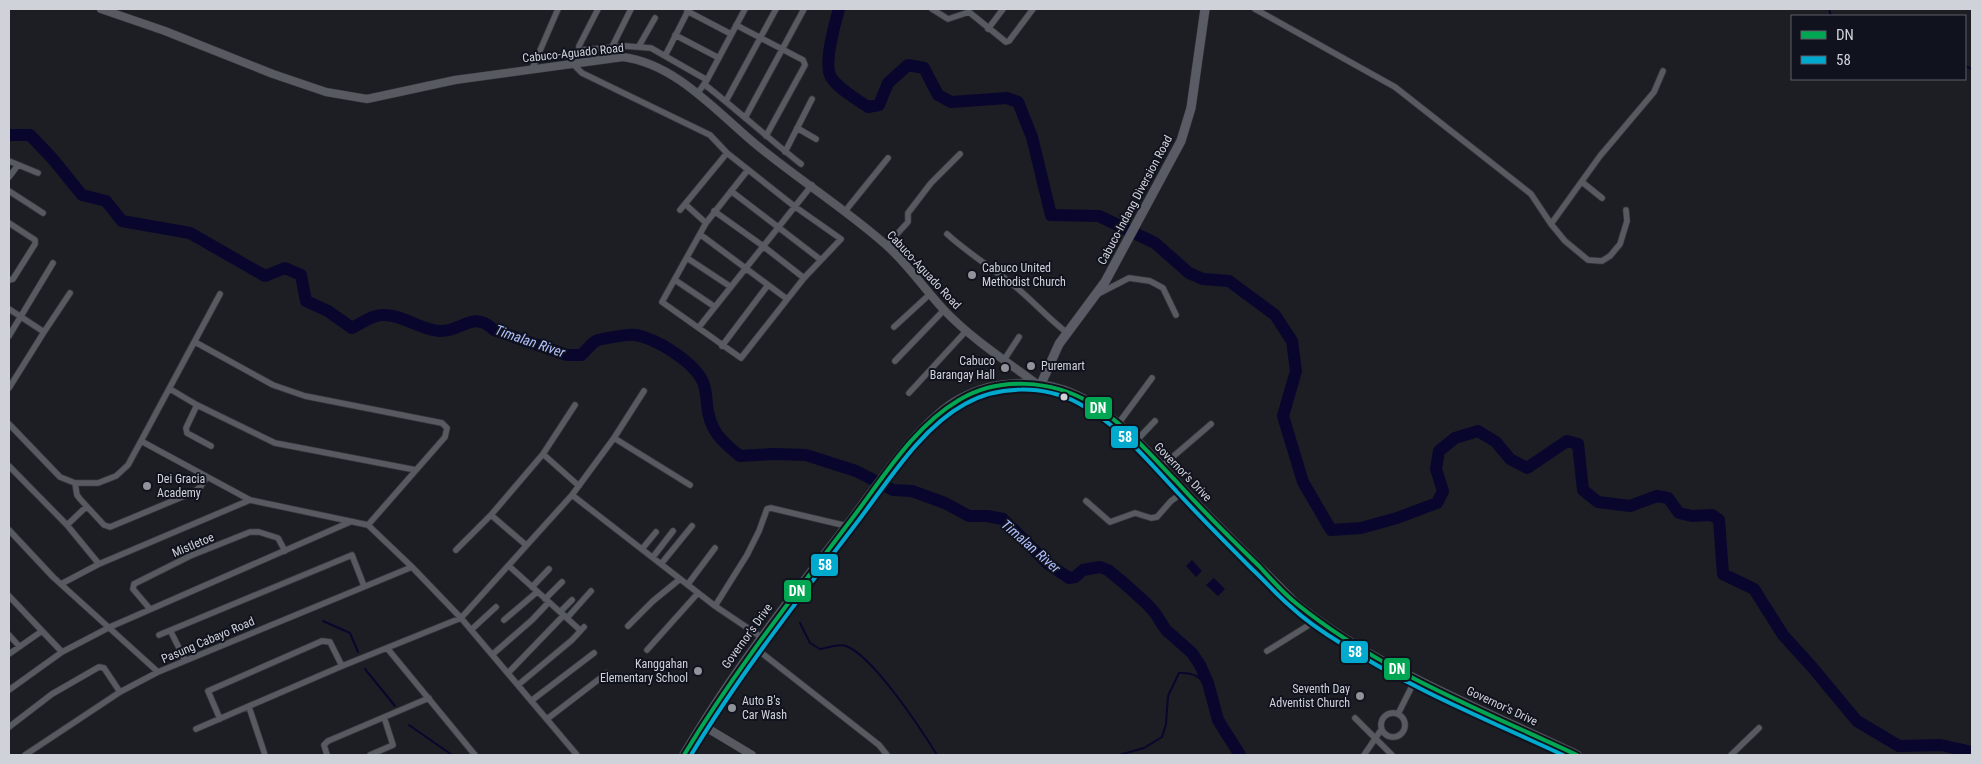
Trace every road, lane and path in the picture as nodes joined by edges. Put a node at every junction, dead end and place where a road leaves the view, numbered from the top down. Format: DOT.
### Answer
graph roads {
  1 [pos="101,9"];
  2 [pos="558,9"];
  3 [pos="598,9"];
  4 [pos="631,9"];
  5 [pos="745,9"];
  6 [pos="776,9"];
  7 [pos="804,9"];
  8 [pos="1003,9"];
  9 [pos="1033,9"];
  10 [pos="1205,9"];
  11 [pos="1255,9"];
  12 [pos="688,10"];
  13 [pos="937,10"];
  14 [pos="971,11"];
  15 [pos="655,18"];
  16 [pos="736,25"];
  17 [pos="988,29"];
  18 [pos="732,34"];
  19 [pos="676,35"];
  20 [pos="761,38"];
  21 [pos="639,46"];
  22 [pos="612,47"];
  23 [pos="782,49"];
  24 [pos="665,56"];
  25 [pos="719,58"];
  26 [pos="573,64"];
  27 [pos="532,69"];
  28 [pos="1663,71"];
  29 [pos="706,82"];
  30 [pos="697,94"];
  31 [pos="812,100"];
  32 [pos="726,101"];
  33 [pos="745,118"];
  34 [pos="797,128"];
  35 [pos="766,136"];
  36 [pos="816,139"];
  37 [pos="785,152"];
  38 [pos="727,153"];
  39 [pos="960,154"];
  40 [pos="888,158"];
  41 [pos="9,161"];
  42 [pos="800,164"];
  43 [pos="18,165"];
  44 [pos="748,170"];
  45 [pos="38,173"];
  46 [pos="9,176"];
  47 [pos="1582,182"];
  48 [pos="812,185"];
  49 [pos="9,191"];
  50 [pos="731,191"];
  51 [pos="1602,198"];
  52 [pos="686,204"];
  53 [pos="794,206"];
  54 [pos="680,210"];
  55 [pos="846,210"];
  56 [pos="1626,210"];
  57 [pos="714,212"];
  58 [pos="43,213"];
  59 [pos="9,223"];
  60 [pos="706,223"];
  61 [pos="1551,224"];
  62 [pos="779,226"];
  63 [pos="947,234"];
  64 [pos="701,235"];
  65 [pos="887,245"];
  66 [pos="764,246"];
  67 [pos="687,258"];
  68 [pos="821,260"];
  69 [pos="54,263"];
  70 [pos="747,268"];
  71 [pos="804,278"];
  72 [pos="9,280"];
  73 [pos="675,280"];
  74 [pos="768,284"];
  75 [pos="731,287"];
  76 [pos="70,293"];
  77 [pos="220,294"];
  78 [pos="930,294"];
  79 [pos="1096,295"];
  80 [pos="787,299"];
  81 [pos="715,307"];
  82 [pos="9,309"];
  83 [pos="944,310"];
  84 [pos="1176,315"];
  85 [pos="21,316"];
  86 [pos="894,327"];
  87 [pos="699,328"];
  88 [pos="966,330"];
  89 [pos="44,332"];
  90 [pos="1066,332"];
  91 [pos="9,336"];
  92 [pos="1019,337"];
  93 [pos="195,342"];
  94 [pos="722,346"];
  95 [pos="1004,360"];
  96 [pos="895,361"];
  97 [pos="1152,378"];
  98 [pos="1039,384"];
  99 [pos="9,388"];
  100 [pos="170,389"];
  101 [pos="644,391"];
  102 [pos="909,393"];
  103 [pos="197,405"];
  104 [pos="575,405"];
  105 [pos="1155,421"];
  106 [pos="9,424"];
  107 [pos="1118,424"];
  108 [pos="1211,424"];
  109 [pos="614,438"];
  110 [pos="1136,441"];
  111 [pos="142,442"];
  112 [pos="211,446"];
  113 [pos="542,454"];
  114 [pos="9,466"];
  115 [pos="1161,467"];
  116 [pos="416,470"];
  117 [pos="207,477"];
  118 [pos="75,483"];
  119 [pos="690,485"];
  120 [pos="579,486"];
  121 [pos="1185,491"];
  122 [pos="572,495"];
  123 [pos="250,500"];
  124 [pos="1086,501"];
  125 [pos="86,507"];
  126 [pos="491,515"];
  127 [pos="350,522"];
  128 [pos="67,525"];
  129 [pos="368,525"];
  130 [pos="692,526"];
  131 [pos="847,526"];
  132 [pos="9,530"];
  133 [pos="673,531"];
  134 [pos="656,532"];
  135 [pos="526,545"];
  136 [pos="715,548"];
  137 [pos="642,549"];
  138 [pos="456,550"];
  139 [pos="285,551"];
  140 [pos="653,557"];
  141 [pos="99,564"];
  142 [pos="662,564"];
  143 [pos="509,566"];
  144 [pos="412,567"];
  145 [pos="549,570"];
  146 [pos="680,579"];
  147 [pos="562,582"];
  148 [pos="61,584"];
  149 [pos="688,584"];
  150 [pos="364,586"];
  151 [pos="532,587"];
  152 [pos="592,590"];
  153 [pos="537,592"];
  154 [pos="698,593"];
  155 [pos="9,596"];
  156 [pos="572,600"];
  157 [pos="546,601"];
  158 [pos="715,606"];
  159 [pos="496,607"];
  160 [pos="150,609"];
  161 [pos="564,615"];
  162 [pos="460,618"];
  163 [pos="504,620"];
  164 [pos="1316,620"];
  165 [pos="628,626"];
  166 [pos="110,627"];
  167 [pos="471,630"];
  168 [pos="42,631"];
  169 [pos="171,632"];
  170 [pos="9,635"];
  171 [pos="159,636"];
  172 [pos="761,637"];
  173 [pos="19,646"];
  174 [pos="754,647"];
  175 [pos="387,648"];
  176 [pos="647,650"];
  177 [pos="1267,651"];
  178 [pos="62,652"];
  179 [pos="594,653"];
  180 [pos="9,654"];
  181 [pos="493,654"];
  182 [pos="185,660"];
  183 [pos="342,666"];
  184 [pos="158,672"];
  185 [pos="508,673"];
  186 [pos="607,673"];
  187 [pos="1416,678"];
  188 [pos="518,685"];
  189 [pos="9,690"];
  190 [pos="120,692"];
  191 [pos="429,698"];
  192 [pos="532,701"];
  193 [pos="249,707"];
  194 [pos="1398,714"];
  195 [pos="384,717"];
  196 [pos="1355,718"];
  197 [pos="220,719"];
  198 [pos="547,719"];
  199 [pos="702,724"];
  200 [pos="9,727"];
  201 [pos="1759,728"];
  202 [pos="196,729"];
  203 [pos="1381,730"];
  204 [pos="1388,736"];
  205 [pos="1374,738"];
  206 [pos="1380,743"];
  207 [pos="1371,746"];
  208 [pos="25,755"];
  209 [pos="265,755"];
  210 [pos="327,755"];
  211 [pos="370,755"];
  212 [pos="475,755"];
  213 [pos="577,755"];
  214 [pos="684,755"];
  215 [pos="752,755"];
  216 [pos="886,755"];
  217 [pos="1364,755"];
  218 [pos="1392,755"];
  219 [pos="1577,755"];
  220 [pos="1731,755"];
  1 -- 27 [label="street, Cabuco-Aguado Road"];
  2 -- 27 [label="street"];
  3 -- 22 [label="street"];
  4 -- 22 [label="street"];
  5 -- 16 [label="street"];
  6 -- 20 [label="street"];
  7 -- 23 [label="street"];
  8 -- 17 [label="street"];
  9 -- 17 [label="street"];
  10 -- 79 [label="main road, Cabuco-Indang Diversion Road"];
  11 -- 61 [label="street"];
  12 -- 18 [label="street"];
  12 -- 19 [label="street"];
  13 -- 14 [label="street"];
  14 -- 17 [label="street"];
  15 -- 21 [label="street"];
  16 -- 18 [label="street"];
  16 -- 20 [label="street"];
  18 -- 25 [label="street"];
  19 -- 24 [label="street"];
  19 -- 25 [label="street"];
  20 -- 23 [label="street"];
  20 -- 32 [label="street"];
  21 -- 22 [label="street"];
  21 -- 24 [label="street"];
  23 -- 33 [label="street"];
  23 -- 35 [label="street"];
  24 -- 29 [label="street"];
  25 -- 29 [label="street"];
  26 -- 27 [label="street, Cabuco-Aguado Road"];
  26 -- 30 [label="street, Cabuco-Aguado Road"];
  26 -- 38 [label="street"];
  28 -- 47 [label="street"];
  29 -- 30 [label="street"];
  29 -- 32 [label="street"];
  30 -- 48 [label="street, Cabuco-Aguado Road"];
  31 -- 34 [label="street"];
  32 -- 33 [label="street"];
  33 -- 35 [label="street"];
  34 -- 36 [label="street"];
  34 -- 37 [label="street"];
  35 -- 37 [label="street"];
  37 -- 42 [label="street"];
  38 -- 44 [label="street"];
  38 -- 52 [label="street"];
  39 -- 65 [label="street"];
  40 -- 55 [label="street"];
  41 -- 43 [label="street"];
  43 -- 45 [label="street"];
  43 -- 46 [label="street"];
  44 -- 50 [label="street"];
  44 -- 53 [label="street"];
  47 -- 51 [label="street"];
  47 -- 61 [label="street"];
  48 -- 53 [label="street"];
  48 -- 55 [label="street, Cabuco-Aguado Road"];
  49 -- 58 [label="street"];
  50 -- 57 [label="street"];
  50 -- 62 [label="street"];
  52 -- 54 [label="street"];
  52 -- 60 [label="street"];
  53 -- 62 [label="street"];
  53 -- 68 [label="street"];
  55 -- 65 [label="street, Cabuco-Aguado Road"];
  56 -- 61 [label="street"];
  57 -- 60 [label="street"];
  57 -- 66 [label="street"];
  59 -- 72 [label="street"];
  60 -- 64 [label="street"];
  62 -- 66 [label="street"];
  62 -- 68 [label="street"];
  63 -- 90 [label="street"];
  64 -- 67 [label="street"];
  64 -- 70 [label="street"];
  65 -- 78 [label="street, Cabuco-Aguado Road"];
  66 -- 70 [label="street"];
  66 -- 71 [label="street"];
  67 -- 73 [label="street"];
  67 -- 75 [label="street"];
  68 -- 71 [label="street"];
  69 -- 85 [label="street"];
  70 -- 74 [label="street"];
  70 -- 75 [label="street"];
  71 -- 80 [label="street"];
  73 -- 81 [label="street"];
  73 -- 87 [label="street"];
  74 -- 80 [label="street"];
  74 -- 94 [label="street"];
  75 -- 81 [label="street"];
  76 -- 89 [label="street"];
  77 -- 93 [label="street"];
  78 -- 83 [label="street, Cabuco-Aguado Road"];
  78 -- 86 [label="street"];
  79 -- 84 [label="street"];
  79 -- 90 [label="main road, Cabuco-Indang Diversion Road"];
  80 -- 94 [label="street"];
  81 -- 87 [label="street"];
  82 -- 85 [label="street"];
  83 -- 88 [label="street, Cabuco-Aguado Road"];
  83 -- 96 [label="street"];
  85 -- 89 [label="street"];
  85 -- 91 [label="street"];
  87 -- 94 [label="street"];
  88 -- 95 [label="street, Cabuco-Aguado Road"];
  88 -- 102 [label="street"];
  89 -- 99 [label="street"];
  90 -- 98 [label="main road, Cabuco-Indang Diversion Road"];
  92 -- 95 [label="street"];
  93 -- 100 [label="street"];
  93 -- 116 [label="street"];
  95 -- 98 [label="street, Cabuco-Aguado Road"];
  97 -- 107 [label="street"];
  98 -- 107 [label="main road, Governor's Drive"];
  98 -- 131 [label="main road, Governor's Drive"];
  100 -- 103 [label="street"];
  100 -- 111 [label="street"];
  101 -- 109 [label="street"];
  103 -- 112 [label="street"];
  103 -- 116 [label="street"];
  104 -- 113 [label="street"];
  105 -- 110 [label="street"];
  106 -- 118 [label="street"];
  107 -- 110 [label="main road, Governor's Drive"];
  108 -- 115 [label="street"];
  109 -- 119 [label="street"];
  109 -- 120 [label="street"];
  110 -- 115 [label="main road, Governor's Drive"];
  111 -- 117 [label="street"];
  111 -- 118 [label="street"];
  113 -- 120 [label="street"];
  113 -- 126 [label="street"];
  114 -- 128 [label="street"];
  115 -- 121 [label="main road, Governor's Drive"];
  116 -- 129 [label="street"];
  117 -- 123 [label="street"];
  117 -- 125 [label="street"];
  118 -- 125 [label="street"];
  120 -- 122 [label="street"];
  121 -- 124 [label="street"];
  121 -- 164 [label="main road, Governor's Drive"];
  122 -- 135 [label="street"];
  122 -- 137 [label="street"];
  123 -- 127 [label="street"];
  123 -- 141 [label="street"];
  125 -- 128 [label="street"];
  126 -- 135 [label="street"];
  126 -- 138 [label="street"];
  127 -- 129 [label="street"];
  127 -- 139 [label="street"];
  128 -- 141 [label="street"];
  129 -- 144 [label="street"];
  130 -- 142 [label="street"];
  131 -- 158 [label="street"];
  131 -- 172 [label="main road, Governor's Drive"];
  132 -- 148 [label="street"];
  133 -- 140 [label="street"];
  134 -- 137 [label="street"];
  135 -- 143 [label="street"];
  136 -- 149 [label="street"];
  137 -- 140 [label="street"];
  139 -- 160 [label="street"];
  139 -- 160 [label="street, Mistletoe"];
  140 -- 142 [label="street"];
  141 -- 148 [label="street"];
  142 -- 146 [label="street"];
  143 -- 151 [label="street"];
  143 -- 162 [label="street"];
  144 -- 150 [label="street, Pasung Cabayo Road"];
  144 -- 162 [label="street"];
  145 -- 151 [label="street"];
  146 -- 149 [label="street"];
  146 -- 165 [label="street"];
  147 -- 157 [label="street"];
  148 -- 166 [label="street"];
  149 -- 154 [label="street"];
  150 -- 169 [label="street"];
  150 -- 182 [label="street, Pasung Cabayo Road"];
  151 -- 153 [label="street"];
  152 -- 161 [label="street"];
  153 -- 157 [label="street"];
  153 -- 163 [label="street"];
  154 -- 158 [label="street"];
  154 -- 176 [label="street"];
  155 -- 168 [label="street"];
  156 -- 161 [label="street"];
  157 -- 161 [label="street"];
  157 -- 181 [label="street"];
  158 -- 172 [label="street"];
  159 -- 167 [label="street"];
  160 -- 166 [label="street"];
  161 -- 185 [label="street"];
  161 -- 188 [label="street"];
  162 -- 167 [label="street"];
  162 -- 175 [label="street"];
  164 -- 177 [label="street"];
  164 -- 187 [label="main road, Governor's Drive"];
  166 -- 178 [label="street"];
  166 -- 184 [label="street"];
  167 -- 181 [label="street"];
  168 -- 173 [label="street"];
  168 -- 178 [label="street"];
  169 -- 171 [label="street"];
  169 -- 182 [label="street"];
  170 -- 173 [label="street"];
  172 -- 174 [label="main road, Governor's Drive"];
  173 -- 180 [label="street"];
  174 -- 199 [label="main road, Governor's Drive"];
  174 -- 216 [label="street"];
  175 -- 183 [label="street"];
  175 -- 191 [label="street"];
  178 -- 189 [label="street"];
  179 -- 192 [label="street"];
  181 -- 185 [label="street"];
  182 -- 184 [label="street, Pasung Cabayo Road"];
  183 -- 193 [label="street"];
  183 -- 197 [label="street"];
  184 -- 190 [label="street, Pasung Cabayo Road"];
  185 -- 188 [label="street"];
  186 -- 198 [label="street"];
  187 -- 194 [label="street"];
  187 -- 219 [label="main road, Governor's Drive"];
  188 -- 192 [label="street"];
  190 -- 200 [label="street"];
  190 -- 208 [label="street, Pasung Cabayo Road"];
  191 -- 195 [label="street"];
  191 -- 212 [label="street"];
  192 -- 198 [label="street"];
  193 -- 197 [label="street"];
  193 -- 209 [label="street"];
  194 -- 203 [label="street"];
  194 -- 204 [label="street"];
  195 -- 210 [label="street"];
  195 -- 211 [label="street"];
  196 -- 205 [label="street"];
  197 -- 202 [label="street"];
  198 -- 213 [label="street"];
  199 -- 214 [label="main road, Governor's Drive"];
  199 -- 215 [label="street"];
  201 -- 220 [label="street"];
  203 -- 204 [label="street"];
  203 -- 205 [label="street"];
  204 -- 206 [label="street"];
  205 -- 206 [label="street"];
  205 -- 207 [label="street"];
  206 -- 207 [label="street"];
  206 -- 218 [label="street"];
  207 -- 217 [label="street"];
}
